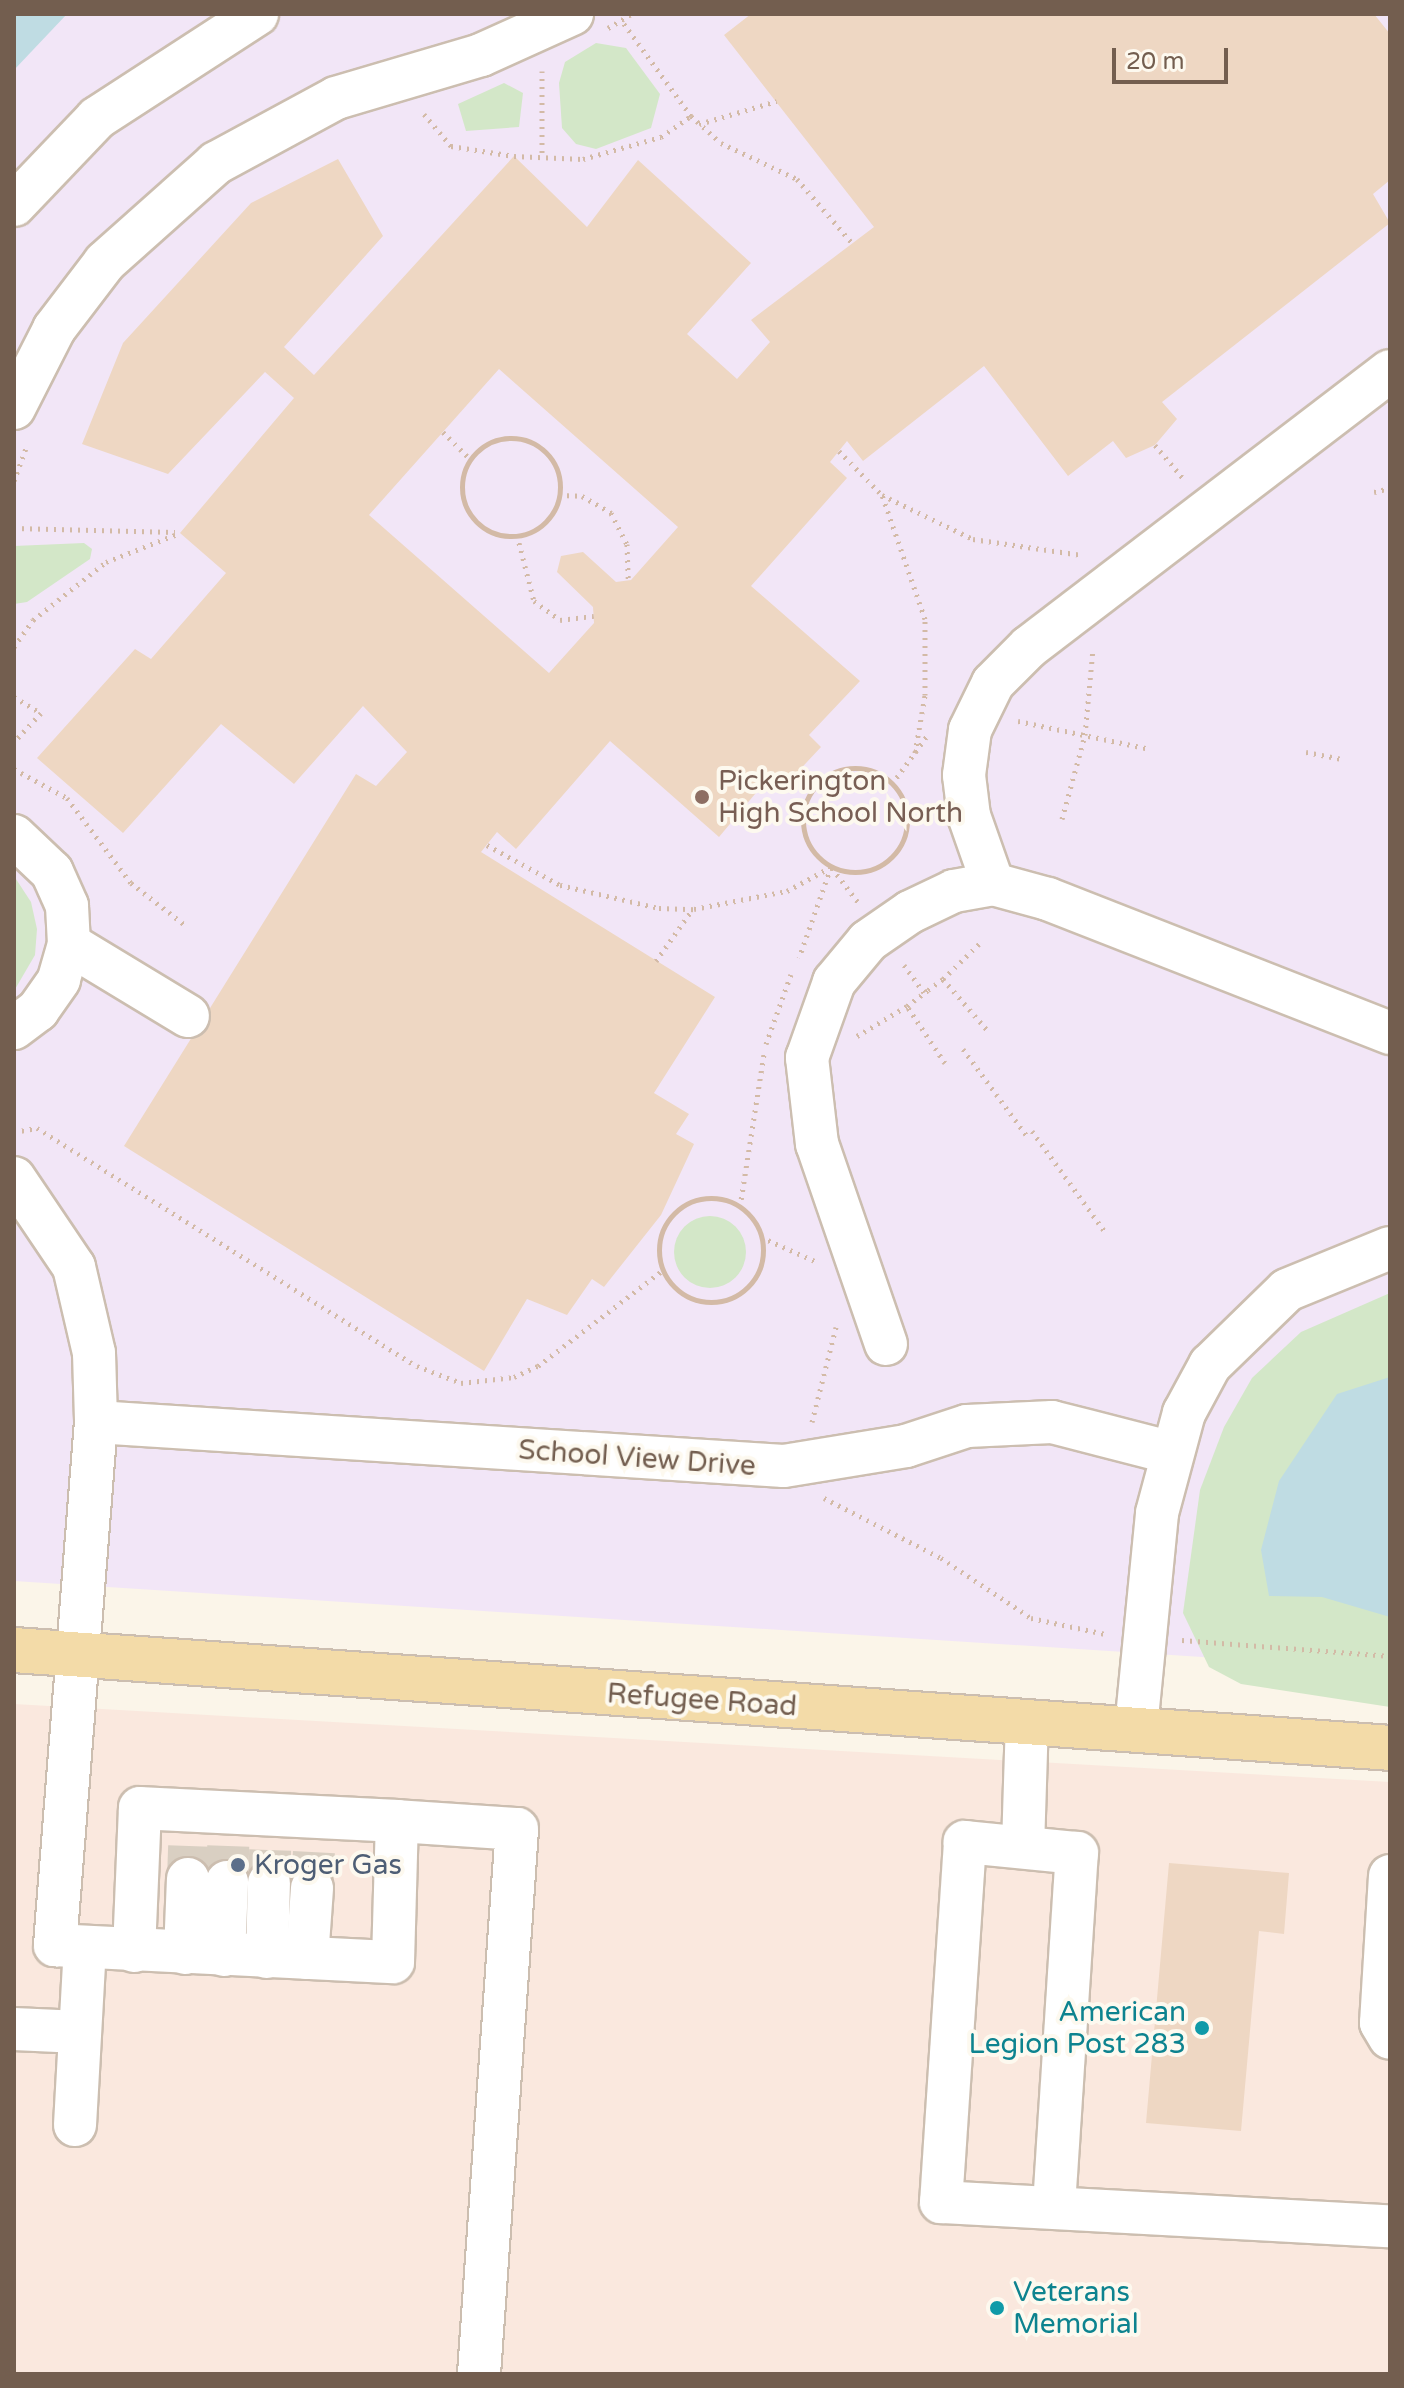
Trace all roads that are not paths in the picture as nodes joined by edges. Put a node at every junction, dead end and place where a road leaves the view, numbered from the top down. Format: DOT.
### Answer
graph roads {
  1 [pos="257,14"];
  2 [pos="584,24"];
  3 [pos="14,205"];
  4 [pos="1390,371"];
  5 [pos="22,423"];
  6 [pos="14,836"];
  7 [pos="993,884"];
  8 [pos="69,944"];
  9 [pos="188,1016"];
  10 [pos="14,1028"];
  11 [pos="1390,1033"];
  12 [pos="14,1178"];
  13 [pos="1390,1248"];
  14 [pos="886,1344"];
  15 [pos="96,1422"];
  16 [pos="1169,1452"];
  17 [pos="14,1650"];
  18 [pos="73,1654"];
  19 [pos="1027,1723"];
  20 [pos="1136,1728"];
  21 [pos="1390,1748"];
  22 [pos="397,1821"];
  23 [pos="209,1846"];
  24 [pos="1023,1847"];
  25 [pos="270,1849"];
  26 [pos="314,1852"];
  27 [pos="1390,1876"];
  28 [pos="85,1948"];
  29 [pos="134,1951"];
  30 [pos="204,1954"];
  31 [pos="287,1958"];
  32 [pos="14,2029"];
  33 [pos="80,2032"];
  34 [pos="1390,2038"];
  35 [pos="75,2125"];
  36 [pos="1054,2206"];
  37 [pos="1390,2226"];
  38 [pos="479,2374"];
  1 -- 3 [label="street"];
  2 -- 5 [label="street"];
  4 -- 7 [label="street"];
  6 -- 8 [label="street"];
  7 -- 11 [label="street"];
  7 -- 14 [label="street"];
  8 -- 9 [label="street"];
  8 -- 10 [label="street"];
  12 -- 15 [label="street"];
  13 -- 16 [label="street"];
  15 -- 16 [label="street, School View Drive"];
  15 -- 18 [label="street"];
  16 -- 20 [label="street"];
  17 -- 18 [label="main road, Refugee Road"];
  18 -- 19 [label="main road, Refugee Road"];
  18 -- 28 [label="street"];
  19 -- 20 [label="main road, Refugee Road"];
  19 -- 24 [label="street"];
  20 -- 21 [label="main road, Refugee Road"];
  22 -- 26 [label="street"];
  22 -- 31 [label="street"];
  22 -- 38 [label="street"];
  23 -- 25 [label="street"];
  23 -- 29 [label="street"];
  23 -- 30 [label="street"];
  24 -- 36 [label="street"];
  24 -- 36 [label="street"];
  25 -- 26 [label="street"];
  25 -- 31 [label="street"];
  26 -- 31 [label="street"];
  27 -- 34 [label="street"];
  28 -- 29 [label="street"];
  28 -- 33 [label="street"];
  29 -- 30 [label="street"];
  30 -- 31 [label="street"];
  32 -- 33 [label="street"];
  33 -- 35 [label="street"];
  36 -- 37 [label="street"];
}
